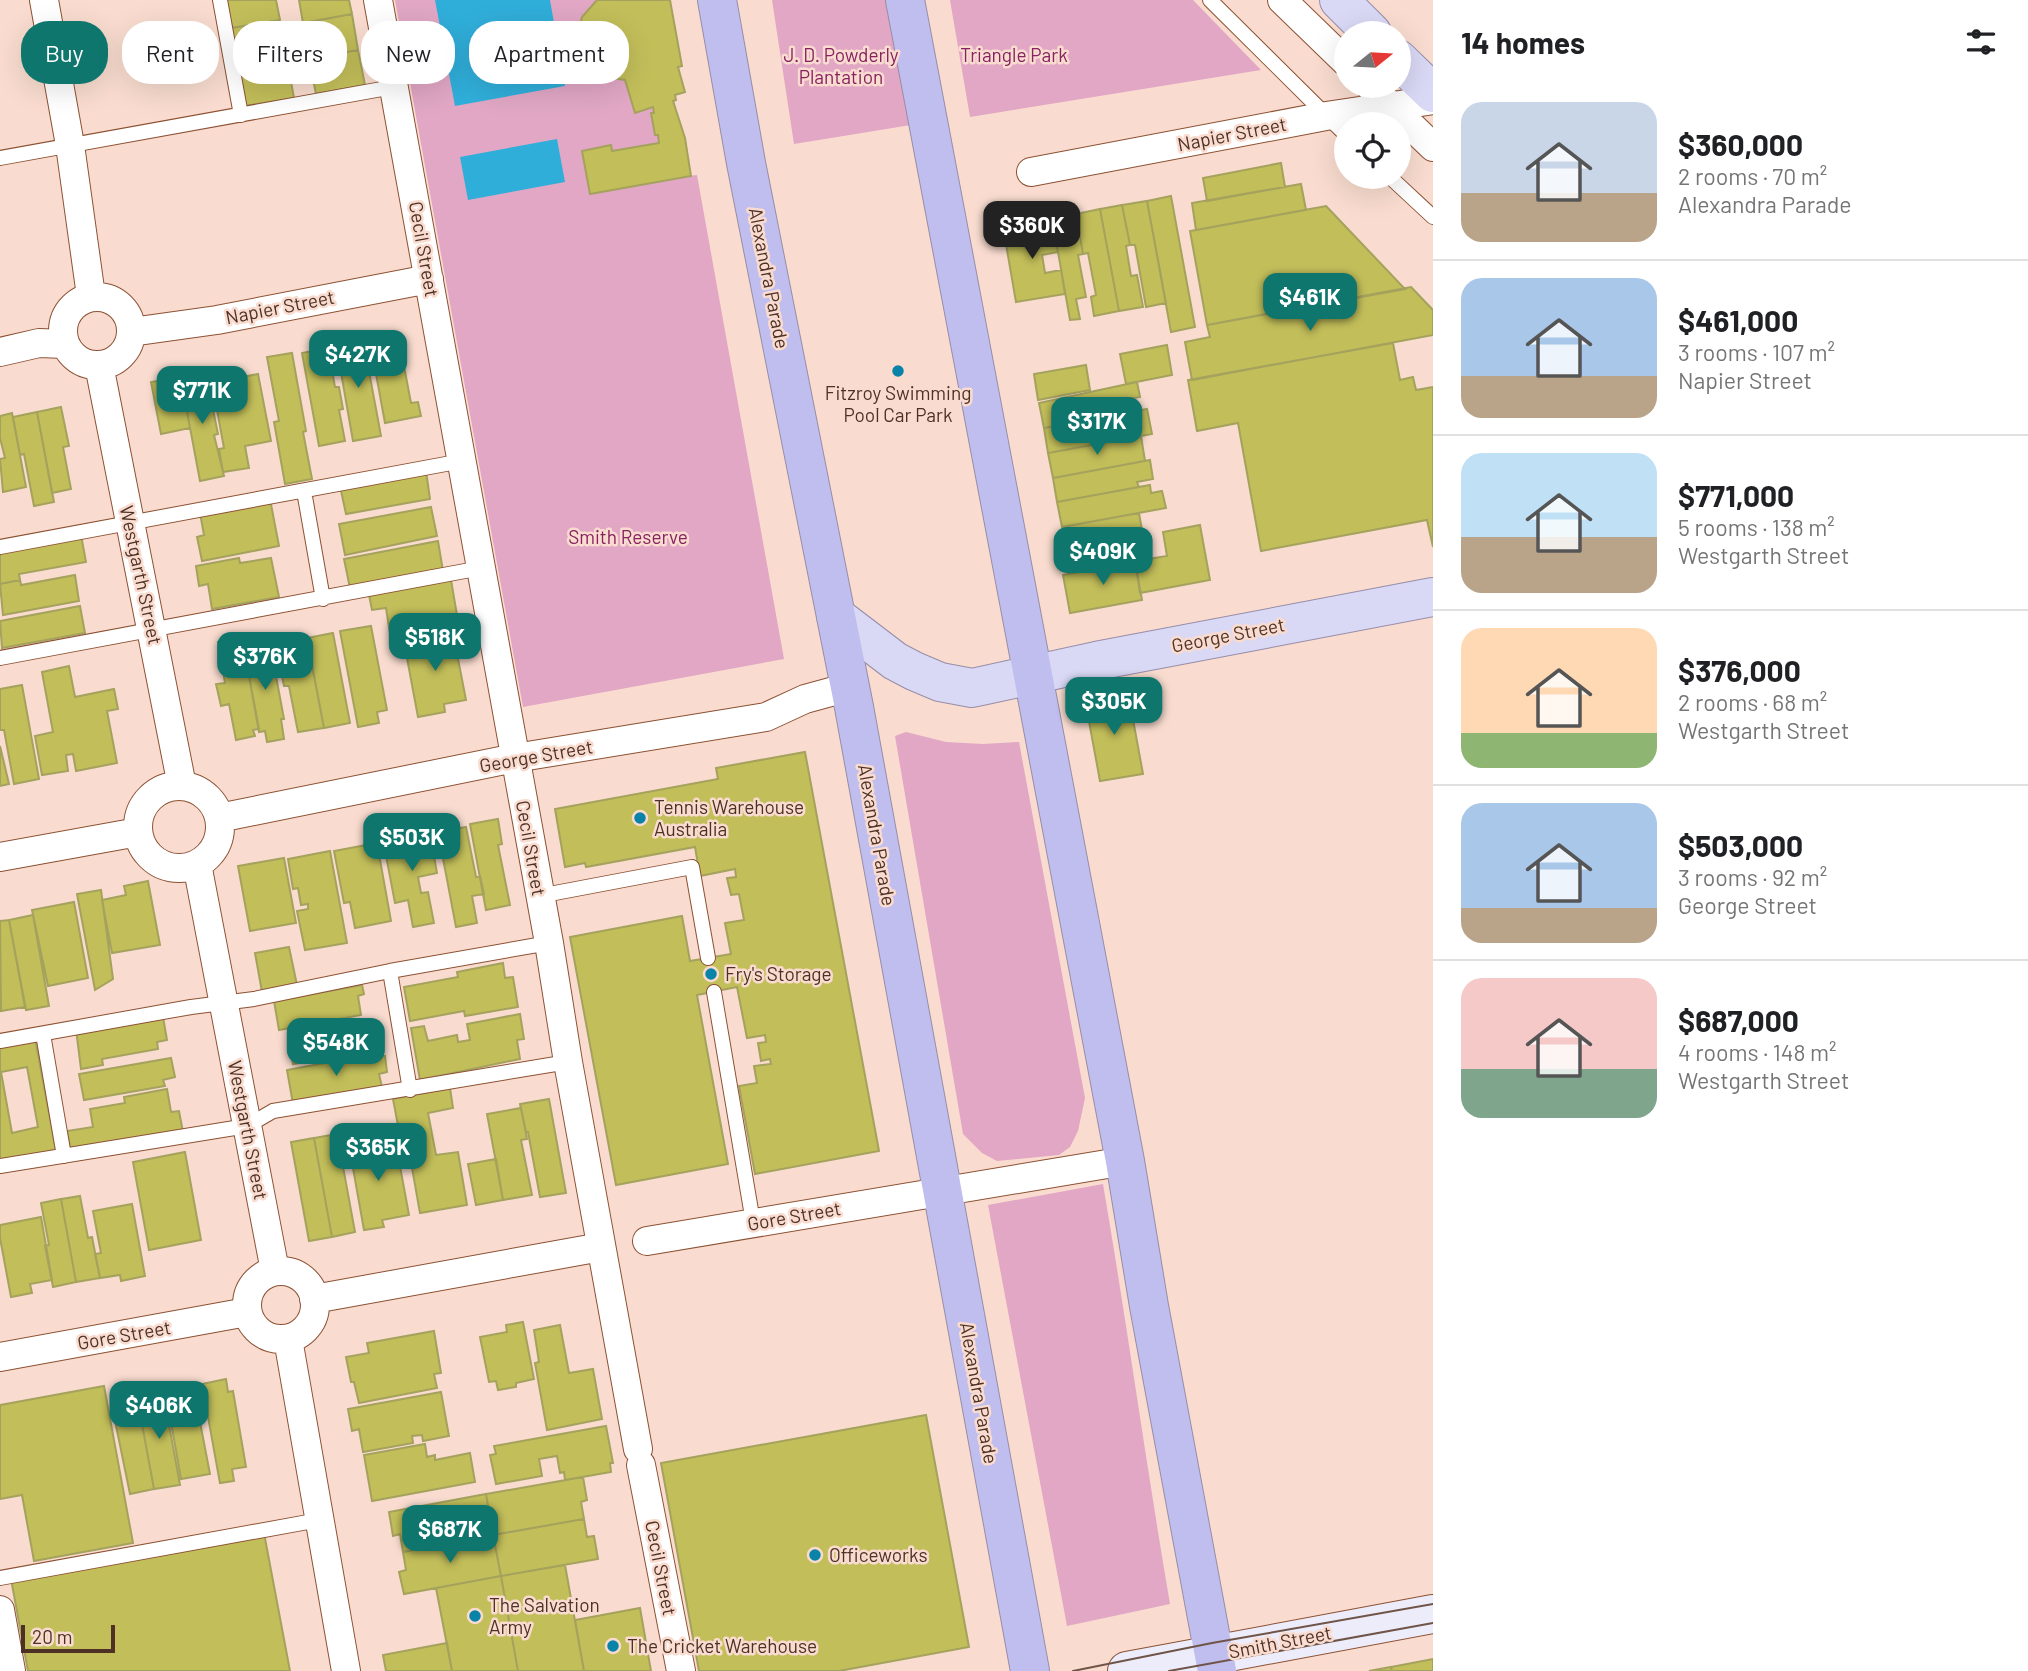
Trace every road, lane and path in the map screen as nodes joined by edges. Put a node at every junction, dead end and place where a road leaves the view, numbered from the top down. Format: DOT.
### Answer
graph roads {
  1 [pos="44,0"];
  2 [pos="220,0"];
  3 [pos="378,0"];
  4 [pos="717,0"];
  5 [pos="905,0"];
  6 [pos="1210,0"];
  7 [pos="1282,0"];
  8 [pos="1339,0"];
  9 [pos="1360,21"];
  10 [pos="1334,50"];
  11 [pos="1411,72"];
  12 [pos="393,87"];
  13 [pos="1433,93"];
  14 [pos="1383,98"];
  15 [pos="1433,100"];
  16 [pos="1392,107"];
  17 [pos="1377,112"];
  18 [pos="241,115"];
  19 [pos="1334,124"];
  20 [pos="1334,126"];
  21 [pos="71,145"];
  22 [pos="1433,147"];
  23 [pos="0,158"];
  24 [pos="1031,172"];
  25 [pos="1403,189"];
  26 [pos="1433,218"];
  27 [pos="429,279"];
  28 [pos="91,296"];
  29 [pos="131,332"];
  30 [pos="65,344"];
  31 [pos="0,352"];
  32 [pos="99,365"];
  33 [pos="462,461"];
  34 [pos="304,491"];
  35 [pos="130,524"];
  36 [pos="0,547"];
  37 [pos="481,568"];
  38 [pos="1433,597"];
  39 [pos="323,599"];
  40 [pos="836,616"];
  41 [pos="152,630"];
  42 [pos="0,658"];
  43 [pos="1032,676"];
  44 [pos="849,687"];
  45 [pos="515,758"];
  46 [pos="182,786"];
  47 [pos="219,818"];
  48 [pos="138,832"];
  49 [pos="0,858"];
  50 [pos="197,864"];
  51 [pos="539,897"];
  52 [pos="549,943"];
  53 [pos="708,958"];
  54 [pos="390,971"];
  55 [pos="714,992"];
  56 [pos="224,1003"];
  57 [pos="43,1034"];
  58 [pos="0,1041"];
  59 [pos="568,1062"];
  60 [pos="410,1090"];
  61 [pos="247,1126"];
  62 [pos="64,1156"];
  63 [pos="1125,1161"];
  64 [pos="0,1167"];
  65 [pos="942,1191"];
  66 [pos="753,1222"];
  67 [pos="647,1241"];
  68 [pos="601,1247"];
  69 [pos="275,1272"];
  70 [pos="314,1298"];
  71 [pos="247,1312"];
  72 [pos="288,1339"];
  73 [pos="0,1357"];
  74 [pos="319,1520"];
  75 [pos="0,1578"];
  76 [pos="0,1610"];
  77 [pos="1433,1614"];
  78 [pos="1215,1663"];
  79 [pos="11,1671"];
  80 [pos="346,1671"];
  81 [pos="681,1671"];
  82 [pos="1030,1671"];
  83 [pos="1127,1671"];
  1 -- 21 [label="street"];
  2 -- 18 [label="lane"];
  3 -- 12 [label="street, Cecil Street"];
  4 -- 40 [label="highway, Alexandra Parade"];
  5 -- 43 [label="highway"];
  6 -- 19 [label="lane"];
  7 -- 10 [label="street"];
  8 -- 9 [label="main road"];
  11 -- 13 [label="main road"];
  12 -- 18 [label="lane"];
  12 -- 27 [label="street, Cecil Street"];
  14 -- 16 [label="street"];
  15 -- 16 [label="street, Napier Street"];
  16 -- 17 [label="street, Napier Street"];
  16 -- 22 [label="street"];
  18 -- 21 [label="lane"];
  20 -- 24 [label="street, Napier Street"];
  21 -- 23 [label="lane"];
  21 -- 28 [label="street"];
  25 -- 26 [label="lane"];
  27 -- 29 [label="street, Napier Street"];
  27 -- 33 [label="street, Cecil Street"];
  28 -- 29 [label="street"];
  28 -- 30 [label="street"];
  29 -- 32 [label="street"];
  30 -- 31 [label="street"];
  30 -- 32 [label="street"];
  32 -- 35 [label="street, Westgarth Street"];
  33 -- 34 [label="lane"];
  33 -- 37 [label="street, Cecil Street"];
  34 -- 35 [label="lane"];
  34 -- 39 [label="lane"];
  35 -- 36 [label="lane"];
  35 -- 41 [label="street, Westgarth Street"];
  37 -- 39 [label="lane"];
  37 -- 45 [label="street, Cecil Street"];
  38 -- 43 [label="main road, George Street"];
  39 -- 41 [label="lane"];
  40 -- 43 [label="main road, George Street"];
  40 -- 44 [label="highway, Alexandra Parade"];
  41 -- 42 [label="lane"];
  41 -- 46 [label="street, Westgarth Street"];
  43 -- 63 [label="highway"];
  44 -- 45 [label="street, George Street"];
  44 -- 65 [label="highway, Alexandra Parade"];
  45 -- 47 [label="street, George Street"];
  45 -- 51 [label="street, Cecil Street"];
  46 -- 47 [label="street"];
  46 -- 48 [label="street"];
  47 -- 50 [label="street"];
  48 -- 49 [label="street"];
  48 -- 50 [label="street"];
  50 -- 56 [label="street, Westgarth Street"];
  51 -- 52 [label="street, Cecil Street"];
  51 -- 53 [label="lane"];
  52 -- 54 [label="lane"];
  52 -- 59 [label="street, Cecil Street"];
  54 -- 56 [label="lane"];
  54 -- 60 [label="lane"];
  55 -- 66 [label="lane"];
  56 -- 57 [label="lane"];
  56 -- 61 [label="street, Westgarth Street"];
  57 -- 58 [label="lane"];
  57 -- 62 [label="lane"];
  59 -- 60 [label="lane"];
  59 -- 68 [label="street, Cecil Street"];
  60 -- 61 [label="lane"];
  61 -- 62 [label="lane"];
  61 -- 69 [label="street, Westgarth Street"];
  62 -- 64 [label="lane"];
  63 -- 65 [label="street, Gore Street"];
  63 -- 78 [label="highway"];
  65 -- 66 [label="street, Gore Street"];
  65 -- 82 [label="highway, Alexandra Parade"];
  66 -- 67 [label="street, Gore Street"];
  68 -- 70 [label="street"];
  68 -- 81 [label="street, Cecil Street"];
  69 -- 70 [label="street"];
  69 -- 71 [label="street"];
  70 -- 72 [label="street"];
  71 -- 72 [label="street"];
  71 -- 73 [label="street, Gore Street"];
  72 -- 74 [label="street"];
  74 -- 75 [label="lane"];
  74 -- 80 [label="street"];
  76 -- 79 [label="street"];
  77 -- 78 [label="street, Smith Street"];
  78 -- 83 [label="street, Smith Street"];
}
